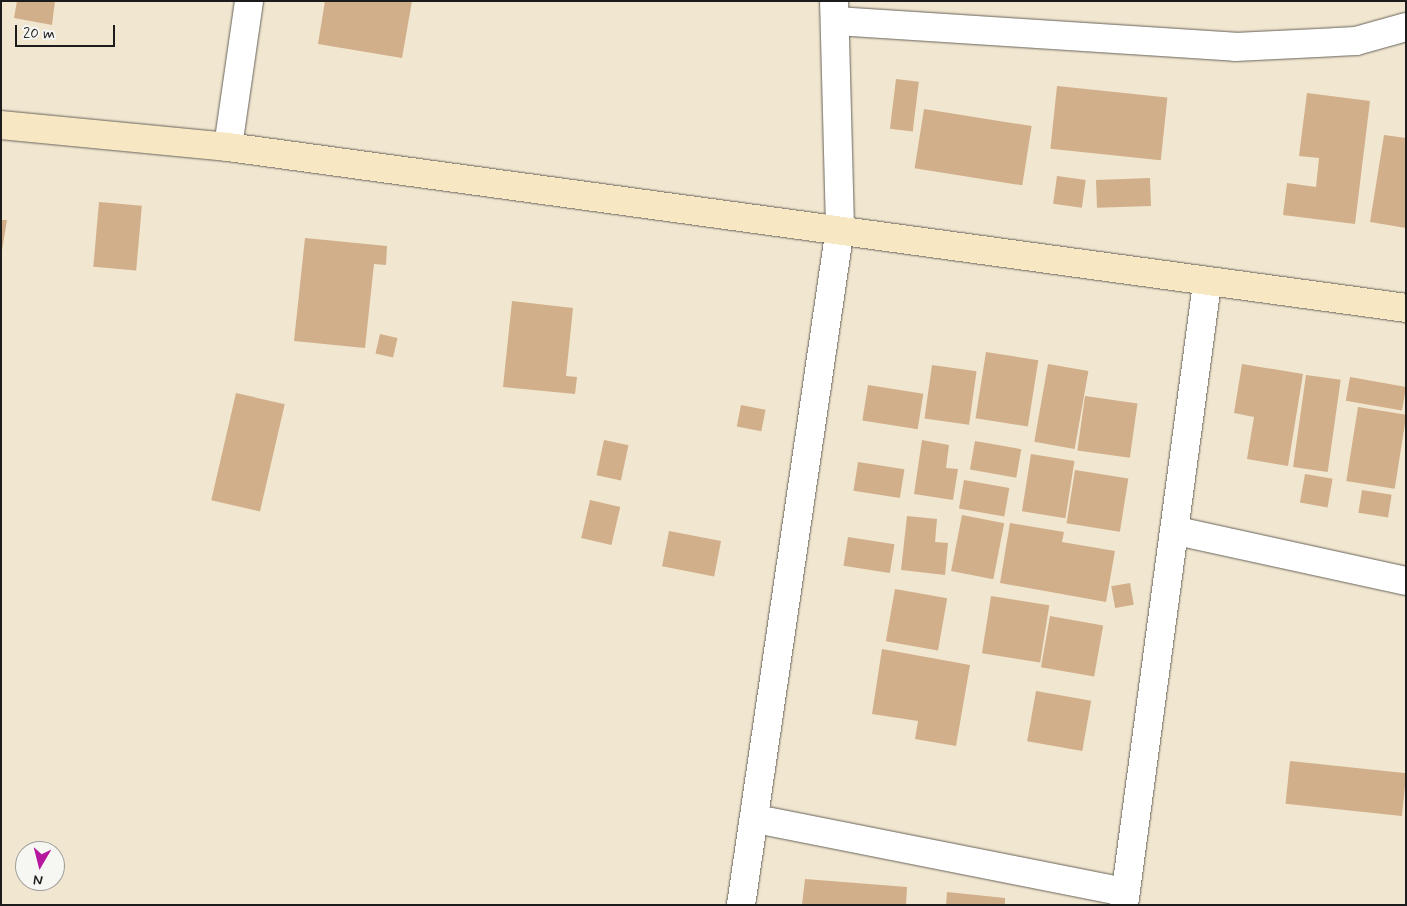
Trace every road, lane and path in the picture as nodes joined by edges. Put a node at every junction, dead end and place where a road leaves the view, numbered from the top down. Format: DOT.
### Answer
graph roads {
  1 [pos="249,1"];
  2 [pos="835,11"];
  3 [pos="1406,28"];
  4 [pos="1,125"];
  5 [pos="228,147"];
  6 [pos="840,228"];
  7 [pos="1207,284"];
  8 [pos="1406,308"];
  9 [pos="1177,531"];
  10 [pos="1406,581"];
  11 [pos="756,819"];
  12 [pos="1124,898"];
  13 [pos="741,905"];
  1 -- 5 [label="street"];
  2 -- 3 [label="street"];
  2 -- 6 [label="street"];
  4 -- 5 [label="street"];
  5 -- 6 [label="street"];
  6 -- 7 [label="street"];
  6 -- 11 [label="street"];
  7 -- 8 [label="street"];
  7 -- 9 [label="street"];
  9 -- 10 [label="street"];
  9 -- 12 [label="street"];
  11 -- 12 [label="street"];
  11 -- 13 [label="street"];
}
